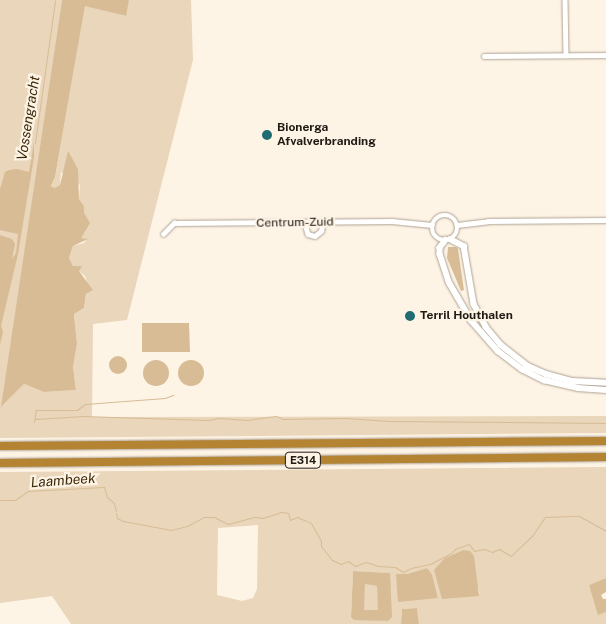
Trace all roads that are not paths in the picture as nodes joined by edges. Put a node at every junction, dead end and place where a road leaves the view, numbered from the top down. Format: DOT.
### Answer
graph roads {
  1 [pos="565,0"];
  2 [pos="606,55"];
  3 [pos="484,56"];
  4 [pos="566,56"];
  5 [pos="606,220"];
  6 [pos="323,222"];
  7 [pos="305,223"];
  8 [pos="432,225"];
  9 [pos="458,225"];
  10 [pos="163,234"];
  11 [pos="448,240"];
  12 [pos="606,383"];
  13 [pos="606,390"];
  14 [pos="606,440"];
  15 [pos="0,446"];
  16 [pos="606,457"];
  17 [pos="0,463"];
  1 -- 4 [label="street"];
  2 -- 4 [label="street"];
  3 -- 4 [label="street"];
  5 -- 9 [label="street"];
  6 -- 7 [label="street, Centrum-Zuid"];
  6 -- 7 [label="street"];
  6 -- 8 [label="street, Centrum-Zuid"];
  7 -- 10 [label="street, Centrum-Zuid"];
  8 -- 9 [label="street"];
  8 -- 11 [label="street"];
  9 -- 11 [label="street"];
  11 -- 12 [label="street"];
  11 -- 13 [label="street"];
  14 -- 15 [label="highway, E314"];
  16 -- 17 [label="highway, E314"];
}
